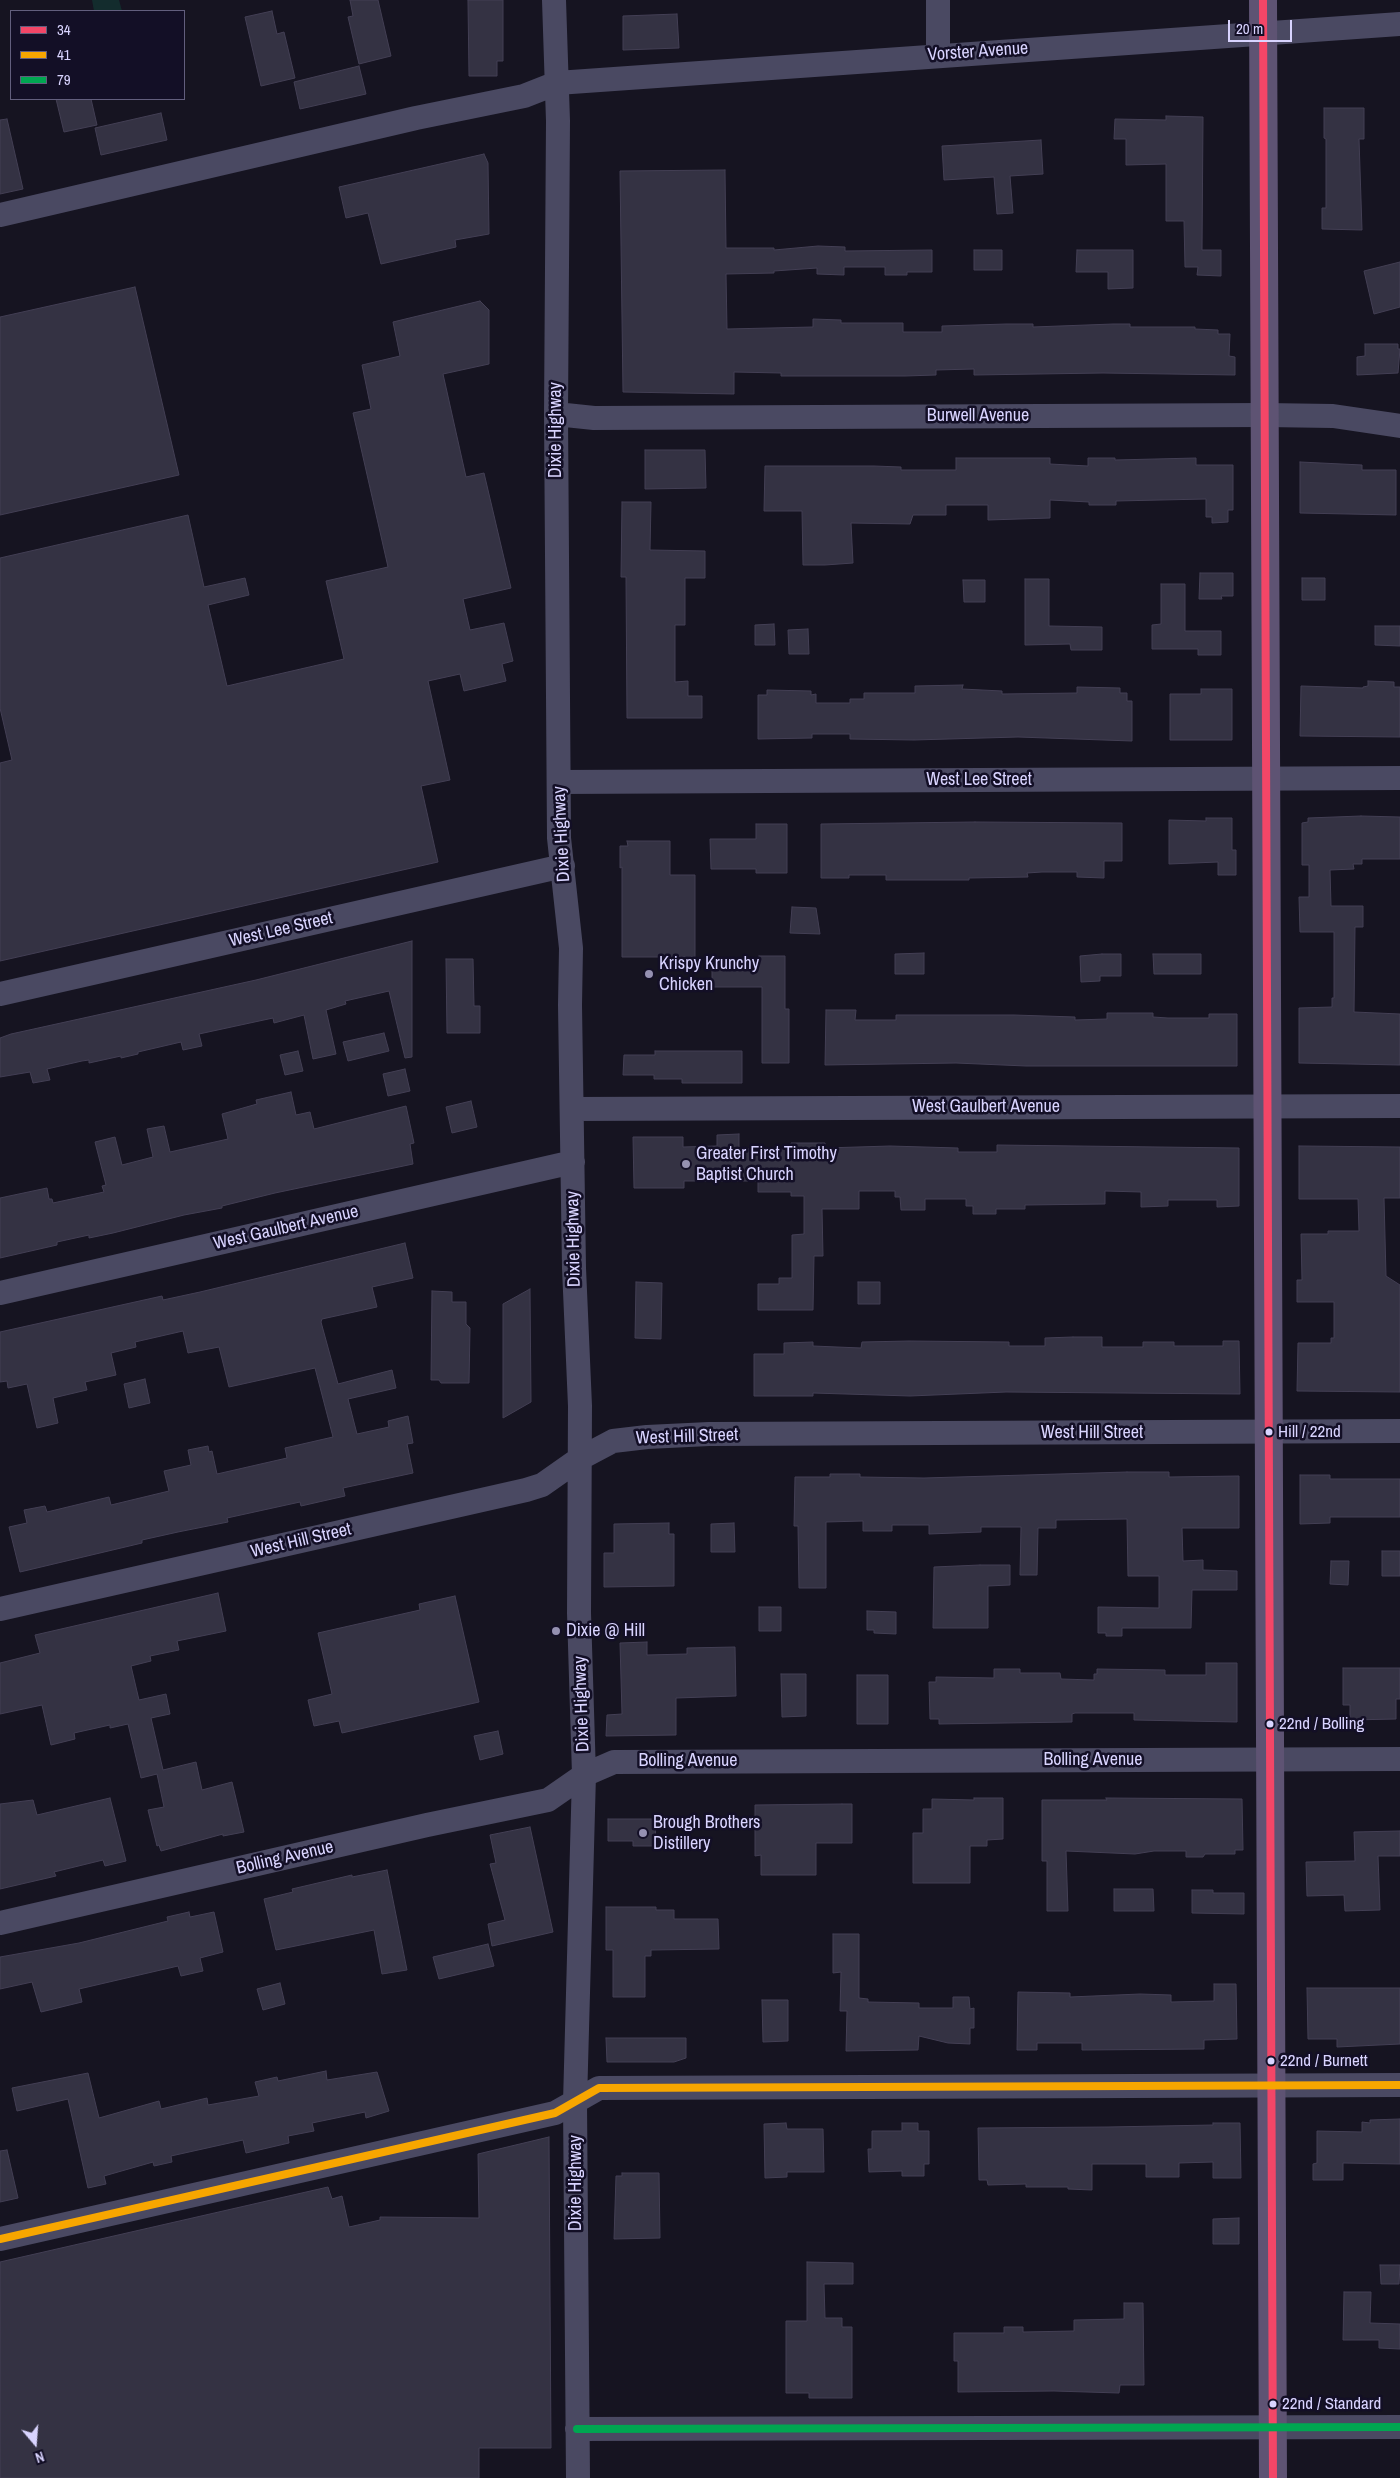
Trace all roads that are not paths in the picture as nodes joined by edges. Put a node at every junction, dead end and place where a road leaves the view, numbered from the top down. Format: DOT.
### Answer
graph roads {
  1 [pos="554,0"];
  2 [pos="938,0"];
  3 [pos="1263,0"];
  4 [pos="1400,24"];
  5 [pos="1263,33"];
  6 [pos="938,55"];
  7 [pos="557,82"];
  8 [pos="0,215"];
  9 [pos="556,414"];
  10 [pos="1265,415"];
  11 [pos="1400,426"];
  12 [pos="1400,778"];
  13 [pos="1266,779"];
  14 [pos="558,782"];
  15 [pos="563,866"];
  16 [pos="0,994"];
  17 [pos="1400,1106"];
  18 [pos="1267,1107"];
  19 [pos="572,1109"];
  20 [pos="573,1162"];
  21 [pos="0,1293"];
  22 [pos="1400,1431"];
  23 [pos="1269,1432"];
  24 [pos="579,1459"];
  25 [pos="0,1609"];
  26 [pos="1270,1759"];
  27 [pos="1400,1759"];
  28 [pos="584,1775"];
  29 [pos="0,1923"];
  30 [pos="1400,2085"];
  31 [pos="1271,2086"];
  32 [pos="575,2102"];
  33 [pos="0,2239"];
  34 [pos="1272,2427"];
  35 [pos="1400,2427"];
  36 [pos="577,2429"];
  37 [pos="578,2478"];
  38 [pos="1273,2478"];
  1 -- 7 [label="street, Dixie Highway"];
  2 -- 6 [label="street"];
  3 -- 5 [label="main road"];
  4 -- 5 [label="street, Vorster Avenue"];
  5 -- 6 [label="street, Vorster Avenue"];
  5 -- 10 [label="main road"];
  6 -- 7 [label="street, Vorster Avenue"];
  7 -- 8 [label="street, Vorster Avenue"];
  7 -- 9 [label="street, Dixie Highway"];
  9 -- 10 [label="street, Burwell Avenue"];
  9 -- 14 [label="street, Dixie Highway"];
  10 -- 11 [label="street, Burwell Avenue"];
  10 -- 13 [label="main road"];
  12 -- 13 [label="street, West Lee Street"];
  13 -- 14 [label="street, West Lee Street"];
  13 -- 18 [label="main road"];
  14 -- 15 [label="street, Dixie Highway"];
  15 -- 16 [label="street, West Lee Street"];
  15 -- 19 [label="street, Dixie Highway"];
  17 -- 18 [label="street, West Gaulbert Avenue"];
  18 -- 19 [label="street, West Gaulbert Avenue"];
  18 -- 23 [label="main road"];
  19 -- 20 [label="street, Dixie Highway"];
  20 -- 21 [label="street, West Gaulbert Avenue"];
  20 -- 24 [label="street, Dixie Highway"];
  22 -- 23 [label="street, West Hill Street"];
  23 -- 24 [label="street, West Hill Street"];
  23 -- 26 [label="main road"];
  24 -- 25 [label="street, West Hill Street"];
  24 -- 28 [label="street, Dixie Highway"];
  26 -- 27 [label="street, Bolling Avenue"];
  26 -- 28 [label="street, Bolling Avenue"];
  26 -- 31 [label="main road"];
  28 -- 29 [label="street, Bolling Avenue"];
  28 -- 32 [label="street, Dixie Highway"];
  30 -- 31 [label="street"];
  31 -- 32 [label="street"];
  31 -- 34 [label="main road"];
  32 -- 33 [label="street"];
  32 -- 36 [label="street, Dixie Highway"];
  34 -- 35 [label="street"];
  34 -- 36 [label="street"];
  34 -- 38 [label="main road"];
  36 -- 37 [label="street, Dixie Highway"];
}
